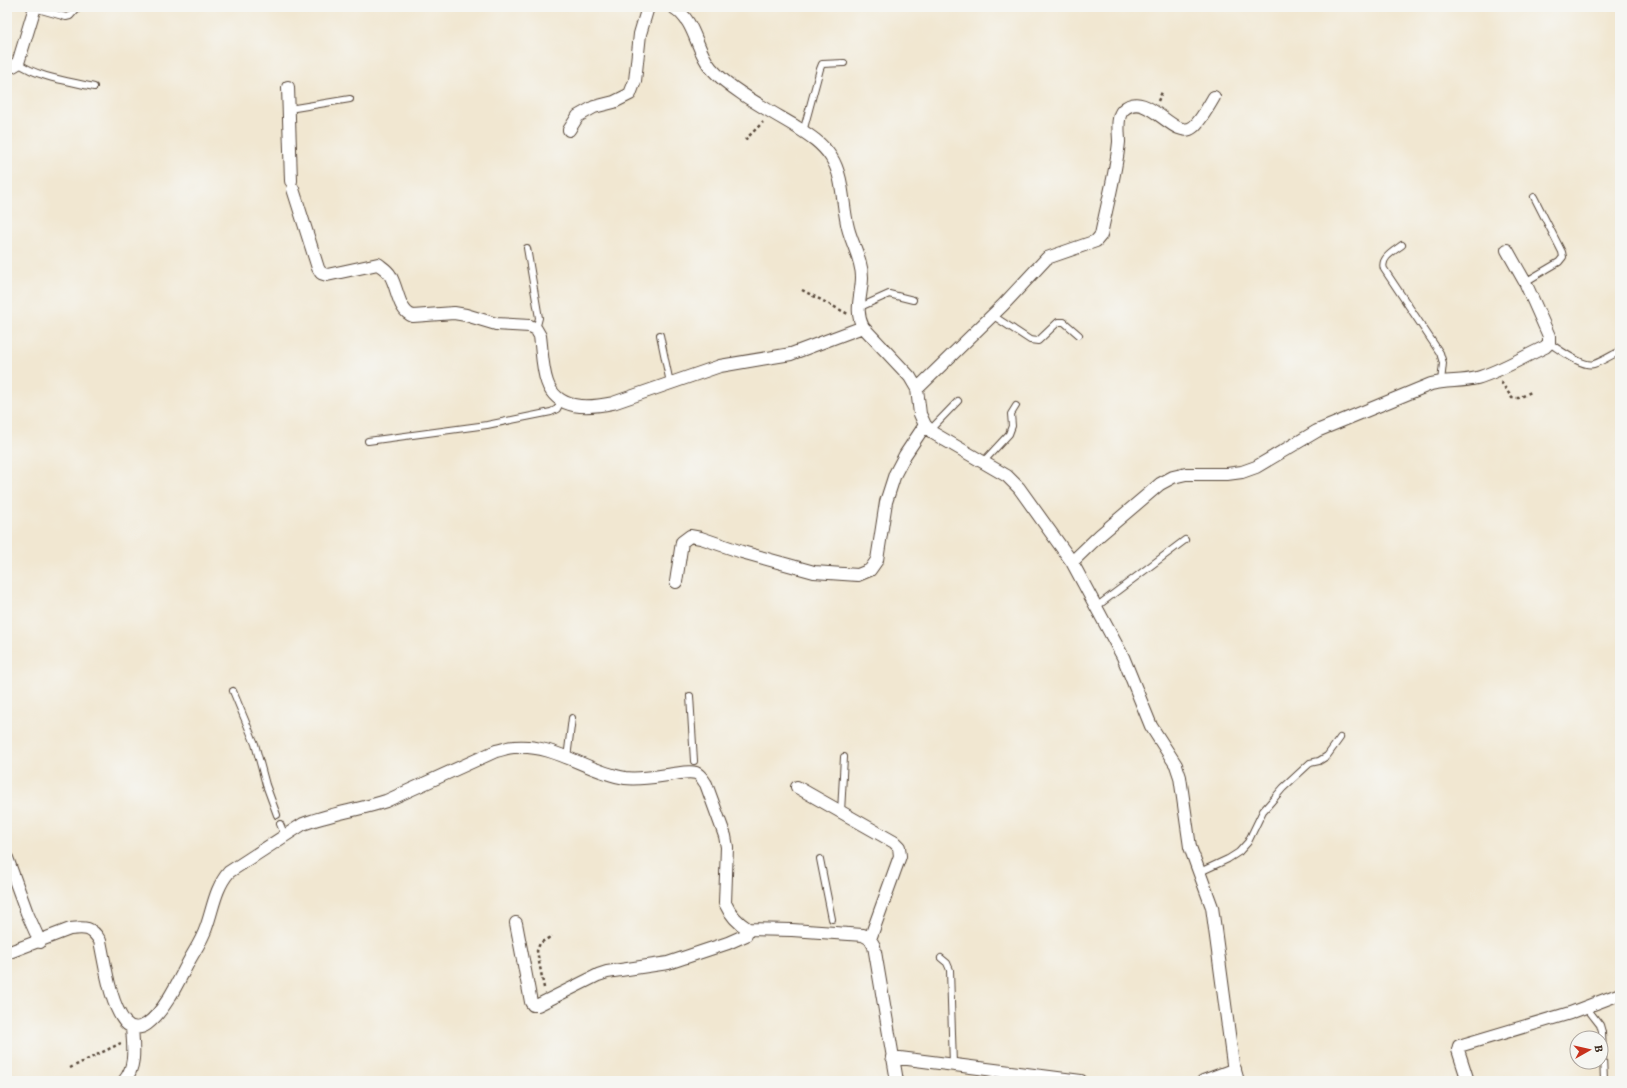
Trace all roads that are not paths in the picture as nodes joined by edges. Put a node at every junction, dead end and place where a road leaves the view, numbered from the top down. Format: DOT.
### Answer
graph roads {
  1 [pos="78,7"];
  2 [pos="648,7"];
  3 [pos="35,8"];
  4 [pos="676,8"];
  5 [pos="844,63"];
  6 [pos="13,65"];
  7 [pos="94,87"];
  8 [pos="288,87"];
  9 [pos="1214,97"];
  10 [pos="350,99"];
  11 [pos="289,109"];
  12 [pos="569,130"];
  13 [pos="803,132"];
  14 [pos="1534,197"];
  15 [pos="1402,245"];
  16 [pos="527,248"];
  17 [pos="1507,250"];
  18 [pos="1525,282"];
  19 [pos="913,300"];
  20 [pos="992,315"];
  21 [pos="860,318"];
  22 [pos="536,329"];
  23 [pos="660,335"];
  24 [pos="1079,335"];
  25 [pos="1549,343"];
  26 [pos="1620,351"];
  27 [pos="1441,382"];
  28 [pos="670,383"];
  29 [pos="917,390"];
  30 [pos="958,401"];
  31 [pos="561,402"];
  32 [pos="1016,406"];
  33 [pos="927,427"];
  34 [pos="368,441"];
  35 [pos="983,462"];
  36 [pos="1185,540"];
  37 [pos="1072,562"];
  38 [pos="676,582"];
  39 [pos="1096,607"];
  40 [pos="233,691"];
  41 [pos="690,696"];
  42 [pos="572,718"];
  43 [pos="1340,738"];
  44 [pos="844,757"];
  45 [pos="568,758"];
  46 [pos="695,767"];
  47 [pos="797,787"];
  48 [pos="841,812"];
  49 [pos="277,815"];
  50 [pos="280,824"];
  51 [pos="285,836"];
  52 [pos="7,858"];
  53 [pos="820,859"];
  54 [pos="1200,872"];
  55 [pos="832,919"];
  56 [pos="516,923"];
  57 [pos="748,929"];
  58 [pos="870,939"];
  59 [pos="40,942"];
  60 [pos="7,953"];
  61 [pos="941,958"];
  62 [pos="1620,994"];
  63 [pos="1586,1007"];
  64 [pos="132,1032"];
  65 [pos="892,1057"];
  66 [pos="953,1065"];
  67 [pos="1237,1075"];
  68 [pos="124,1081"];
  69 [pos="897,1081"];
  70 [pos="1081,1081"];
  71 [pos="1203,1081"];
  72 [pos="1468,1081"];
  73 [pos="1604,1081"];
  1 -- 3 [label="lane"];
  2 -- 12 [label="street"];
  3 -- 6 [label="street"];
  4 -- 13 [label="street"];
  5 -- 13 [label="lane"];
  6 -- 7 [label="lane"];
  8 -- 11 [label="street"];
  9 -- 20 [label="street"];
  10 -- 11 [label="lane"];
  11 -- 22 [label="street"];
  13 -- 21 [label="street"];
  14 -- 18 [label="lane"];
  15 -- 27 [label="lane"];
  16 -- 22 [label="lane"];
  17 -- 18 [label="street"];
  18 -- 25 [label="street"];
  19 -- 21 [label="lane"];
  20 -- 24 [label="lane"];
  20 -- 29 [label="street"];
  21 -- 28 [label="street"];
  21 -- 29 [label="street"];
  22 -- 31 [label="street"];
  23 -- 28 [label="lane"];
  25 -- 26 [label="lane"];
  25 -- 27 [label="street"];
  27 -- 37 [label="street"];
  28 -- 31 [label="street"];
  29 -- 33 [label="street"];
  30 -- 33 [label="lane"];
  31 -- 34 [label="lane"];
  32 -- 35 [label="lane"];
  33 -- 35 [label="street"];
  33 -- 38 [label="street"];
  35 -- 37 [label="street"];
  36 -- 39 [label="lane"];
  37 -- 39 [label="street"];
  39 -- 54 [label="street"];
  40 -- 49 [label="lane"];
  41 -- 46 [label="lane"];
  42 -- 45 [label="lane"];
  43 -- 54 [label="lane"];
  44 -- 48 [label="lane"];
  45 -- 46 [label="street"];
  45 -- 51 [label="street"];
  46 -- 57 [label="street"];
  47 -- 48 [label="street"];
  48 -- 58 [label="street"];
  50 -- 51 [label="lane"];
  51 -- 64 [label="street"];
  52 -- 59 [label="street"];
  53 -- 55 [label="lane"];
  54 -- 67 [label="street"];
  56 -- 57 [label="street"];
  57 -- 58 [label="street"];
  58 -- 65 [label="street"];
  59 -- 60 [label="street"];
  59 -- 64 [label="street"];
  61 -- 66 [label="lane"];
  62 -- 63 [label="street"];
  63 -- 72 [label="street"];
  63 -- 73 [label="lane"];
  64 -- 68 [label="street"];
  65 -- 66 [label="street"];
  65 -- 69 [label="street"];
  66 -- 70 [label="street"];
  67 -- 71 [label="street"];
}
